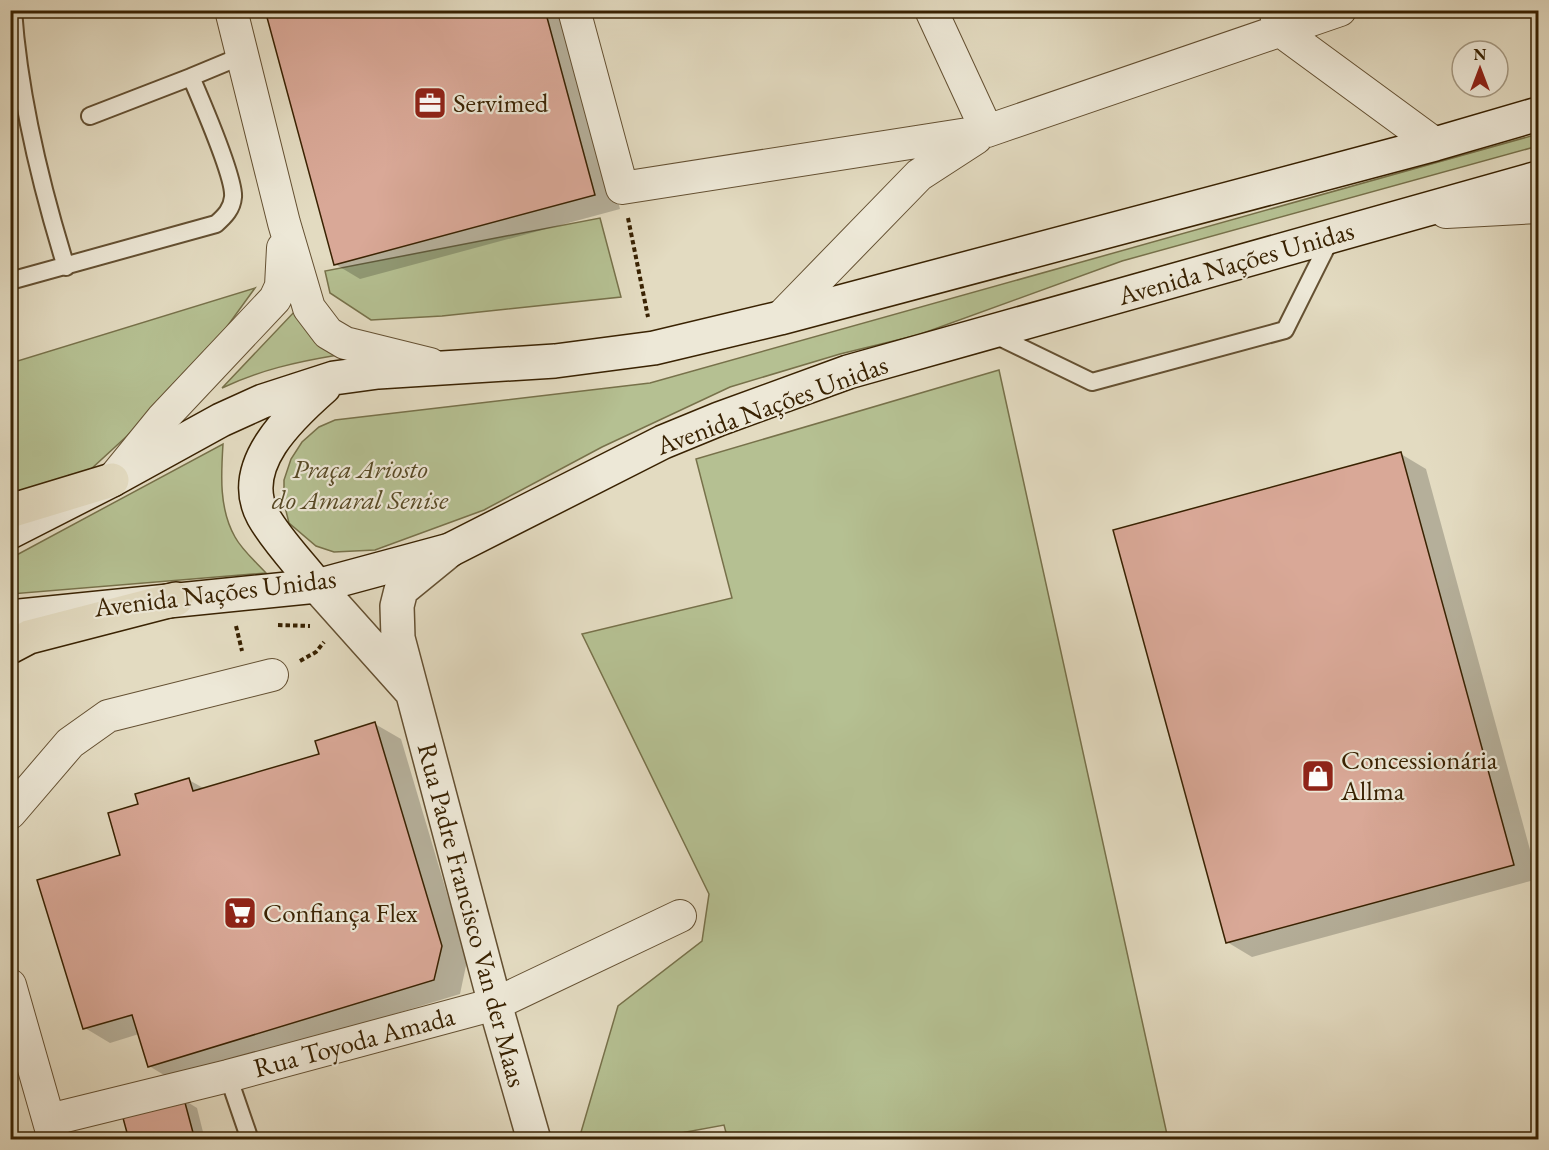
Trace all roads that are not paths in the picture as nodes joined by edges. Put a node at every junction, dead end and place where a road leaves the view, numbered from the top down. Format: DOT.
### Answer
graph roads {
  1 [pos="13,10"];
  2 [pos="231,10"];
  3 [pos="574,10"];
  4 [pos="931,10"];
  5 [pos="1340,10"];
  6 [pos="1278,21"];
  7 [pos="244,56"];
  8 [pos="191,77"];
  9 [pos="1539,114"];
  10 [pos="90,116"];
  11 [pos="987,130"];
  12 [pos="1435,144"];
  13 [pos="1539,178"];
  14 [pos="1539,207"];
  15 [pos="1409,214"];
  16 [pos="284,223"];
  17 [pos="1333,235"];
  18 [pos="66,267"];
  19 [pos="10,280"];
  20 [pos="780,318"];
  21 [pos="989,333"];
  22 [pos="446,368"];
  23 [pos="334,378"];
  24 [pos="112,480"];
  25 [pos="10,511"];
  26 [pos="10,532"];
  27 [pos="450,550"];
  28 [pos="317,586"];
  29 [pos="176,599"];
  30 [pos="10,616"];
  31 [pos="10,647"];
  32 [pos="261,678"];
  33 [pos="411,691"];
  34 [pos="10,813"];
  35 [pos="680,916"];
  36 [pos="10,985"];
  37 [pos="495,1004"];
  38 [pos="228,1076"];
  39 [pos="52,1130"];
  40 [pos="250,1140"];
  41 [pos="534,1140"];
  1 -- 18 [label="lane"];
  2 -- 7 [label="street"];
  3 -- 11 [label="street"];
  4 -- 11 [label="street"];
  5 -- 6 [label="street"];
  6 -- 11 [label="street"];
  6 -- 12 [label="street"];
  7 -- 8 [label="lane"];
  7 -- 16 [label="street"];
  8 -- 10 [label="lane"];
  8 -- 18 [label="lane"];
  9 -- 12 [label="main road"];
  11 -- 20 [label="street"];
  12 -- 20 [label="main road"];
  13 -- 15 [label="main road, Avenida Nações Unidas"];
  14 -- 15 [label="street"];
  15 -- 17 [label="main road, Avenida Nações Unidas"];
  16 -- 22 [label="street"];
  16 -- 24 [label="street"];
  17 -- 21 [label="main road, Avenida Nações Unidas"];
  17 -- 21 [label="lane"];
  18 -- 19 [label="lane"];
  20 -- 22 [label="main road"];
  21 -- 27 [label="main road, Avenida Nações Unidas"];
  22 -- 23 [label="main road"];
  23 -- 24 [label="main road"];
  23 -- 28 [label="main road"];
  24 -- 25 [label="highway"];
  24 -- 26 [label="main road"];
  27 -- 28 [label="main road, Avenida Nações Unidas"];
  27 -- 33 [label="main road, Rua Padre Francisco Van der Maas"];
  28 -- 29 [label="main road, Avenida Nações Unidas"];
  28 -- 33 [label="main road"];
  29 -- 30 [label="main road, Avenida Nações Unidas"];
  29 -- 31 [label="highway"];
  32 -- 34 [label="street"];
  33 -- 37 [label="main road, Rua Padre Francisco Van der Maas"];
  35 -- 37 [label="street, Rua Toyoda Amada"];
  36 -- 39 [label="street"];
  37 -- 38 [label="street, Rua Toyoda Amada"];
  37 -- 41 [label="main road, Rua Padre Francisco Van der Maas"];
  38 -- 39 [label="street, Rua Toyoda Amada"];
  38 -- 40 [label="lane"];
}
